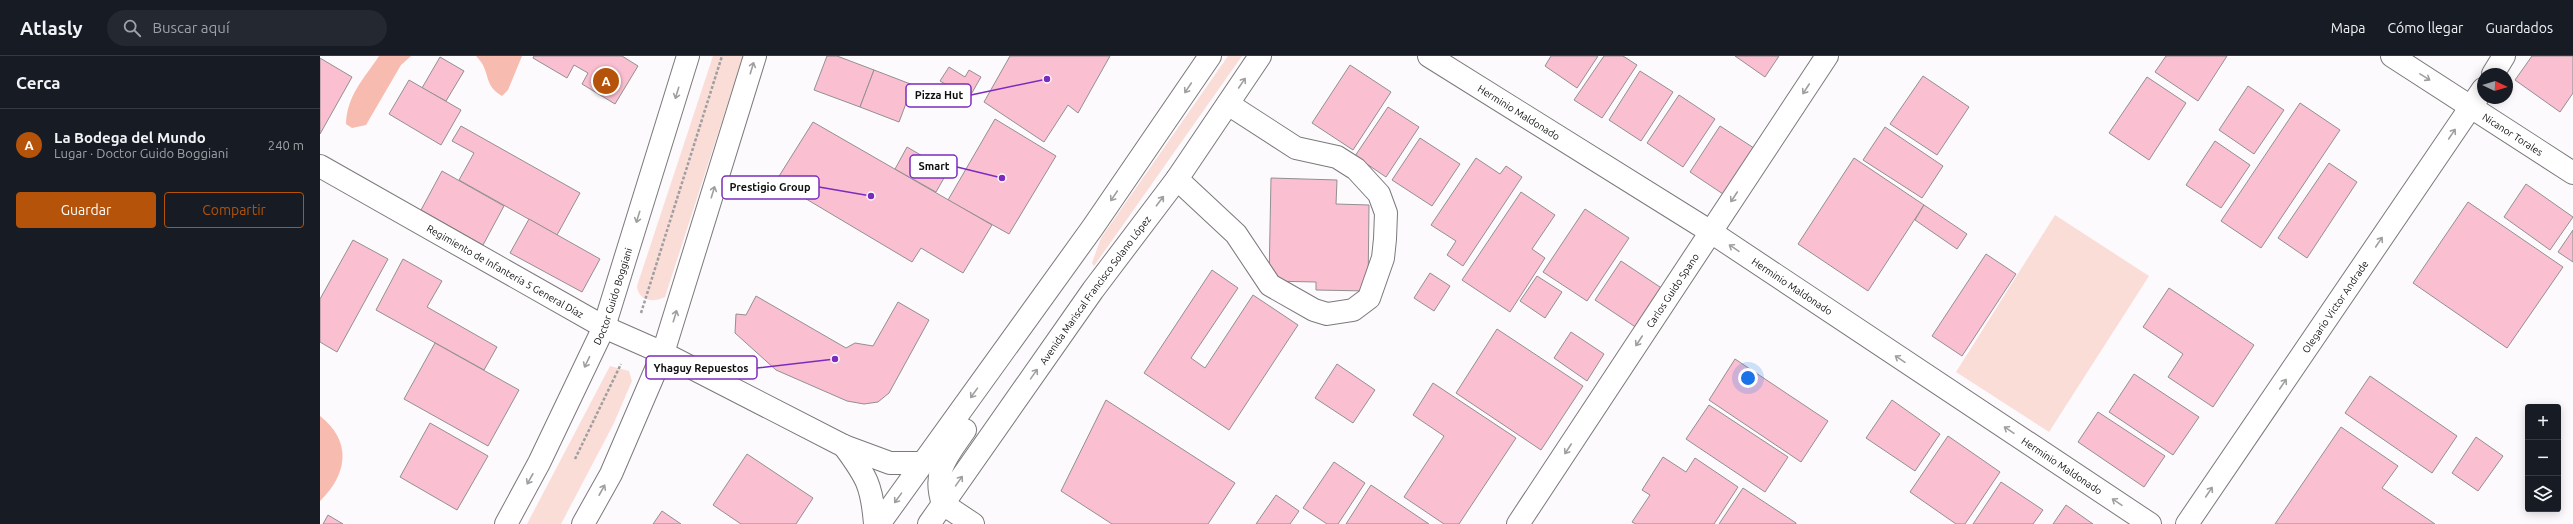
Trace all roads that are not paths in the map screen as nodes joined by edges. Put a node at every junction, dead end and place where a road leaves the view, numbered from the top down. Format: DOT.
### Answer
graph roads {
  1 [pos="688,56"];
  2 [pos="756,56"];
  3 [pos="1210,56"];
  4 [pos="1260,56"];
  5 [pos="1429,56"];
  6 [pos="1827,56"];
  7 [pos="2392,56"];
  8 [pos="2504,56"];
  9 [pos="2497,68"];
  10 [pos="2477,97"];
  11 [pos="1228,104"];
  12 [pos="2486,104"];
  13 [pos="320,166"];
  14 [pos="2573,173"];
  15 [pos="1177,179"];
  16 [pos="1093,227"];
  17 [pos="1711,232"];
  18 [pos="604,327"];
  19 [pos="663,353"];
  20 [pos="844,446"];
  21 [pos="923,463"];
  22 [pos="943,504"];
  23 [pos="506,524"];
  24 [pos="583,524"];
  25 [pos="875,524"];
  26 [pos="879,524"];
  27 [pos="929,524"];
  28 [pos="973,524"];
  29 [pos="1518,524"];
  30 [pos="2150,524"];
  31 [pos="2188,524"];
  1 -- 18 [label="main road, Doctor Guido Boggiani, one-way"];
  19 -- 2 [label="main road, one-way"];
  3 -- 16 [label="main road, one-way"];
  11 -- 4 [label="main road, Avenida Mariscal Francisco Solano López, one-way"];
  5 -- 17 [label="main road, Herminio Maldonado"];
  6 -- 17 [label="main road, Carlos Guido Spano, one-way"];
  7 -- 10 [label="main road, Nicanor Torales, one-way"];
  8 -- 9 [label="main road"];
  31 -- 10 [label="main road, Olegario Victor Andrade, one-way"];
  11 -- 15 [label="main road, Avenida Mariscal Francisco Solano López"];
  11 -- 15 [label="main road"];
  12 -- 14 [label="main road, Nicanor Torales"];
  13 -- 18 [label="main road, Regimiento de Infantería 5 General Díaz"];
  22 -- 15 [label="main road, Avenida Mariscal Francisco Solano López, one-way"];
  16 -- 21 [label="main road, one-way"];
  16 -- 22 [label="main road"];
  17 -- 29 [label="main road, Carlos Guido Spano, one-way"];
  30 -- 17 [label="main road, Herminio Maldonado, one-way"];
  18 -- 19 [label="main road, Regimiento de Infantería 5 General Díaz"];
  18 -- 23 [label="main road, Doctor Guido Boggiani, one-way"];
  19 -- 20 [label="main road, Regimiento de Infantería 5 General Díaz"];
  24 -- 19 [label="main road, one-way"];
  20 -- 21 [label="main road, Regimiento de Infantería 5 General Díaz"];
  20 -- 25 [label="main road"];
  21 -- 26 [label="main road, one-way"];
  22 -- 27 [label="main road, Avenida Mariscal Francisco Solano López"];
  22 -- 28 [label="main road"];
}
